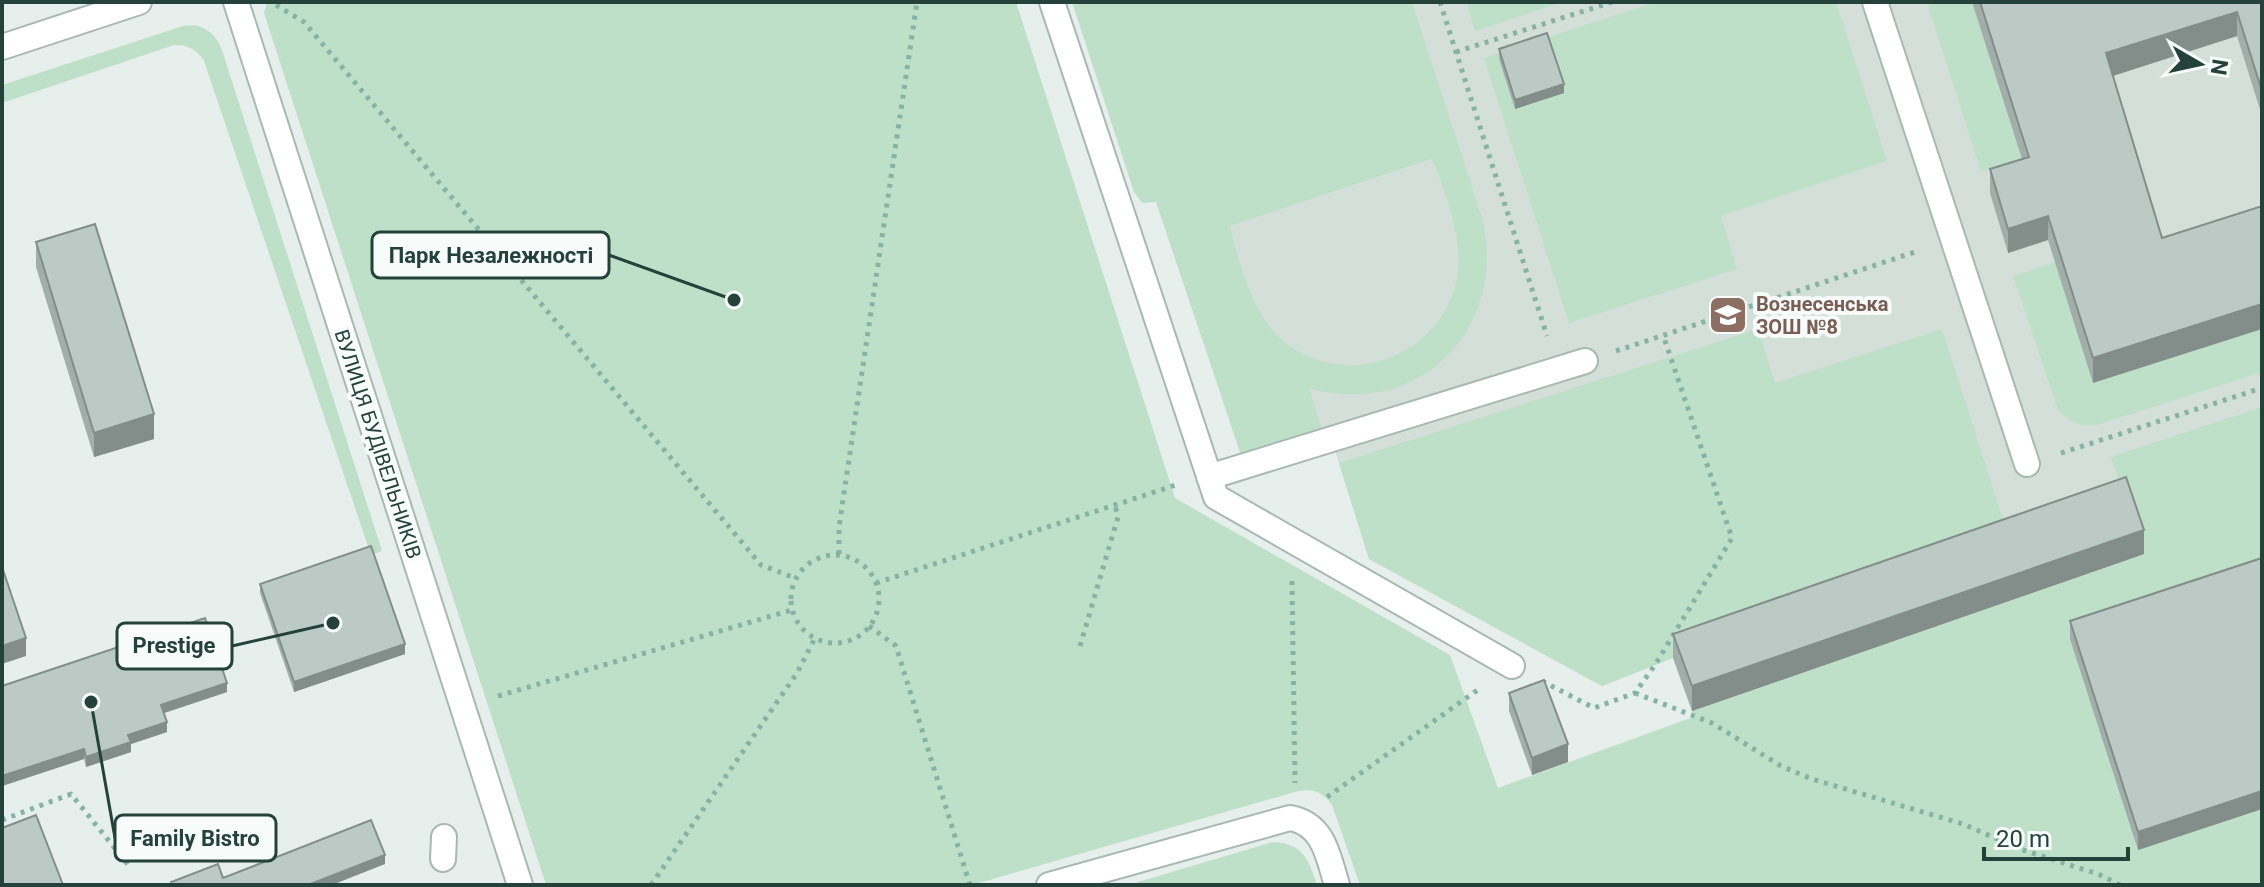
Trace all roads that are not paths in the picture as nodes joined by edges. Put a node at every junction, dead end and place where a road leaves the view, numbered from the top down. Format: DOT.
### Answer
graph roads {
  1 [pos="139,2"];
  2 [pos="236,2"];
  3 [pos="1052,2"];
  4 [pos="1875,2"];
  5 [pos="2,47"];
  6 [pos="1585,361"];
  7 [pos="2027,464"];
  8 [pos="1209,477"];
  9 [pos="1512,666"];
  10 [pos="520,885"];
  11 [pos="1049,885"];
  12 [pos="1337,885"];
  1 -- 5 [label="street"];
  2 -- 10 [label="street, ВУЛИЦЯ БУДІВЕЛЬНИКІВ"];
  3 -- 8 [label="street"];
  4 -- 7 [label="street"];
  6 -- 8 [label="street"];
  8 -- 9 [label="street"];
  11 -- 12 [label="street"];
}
